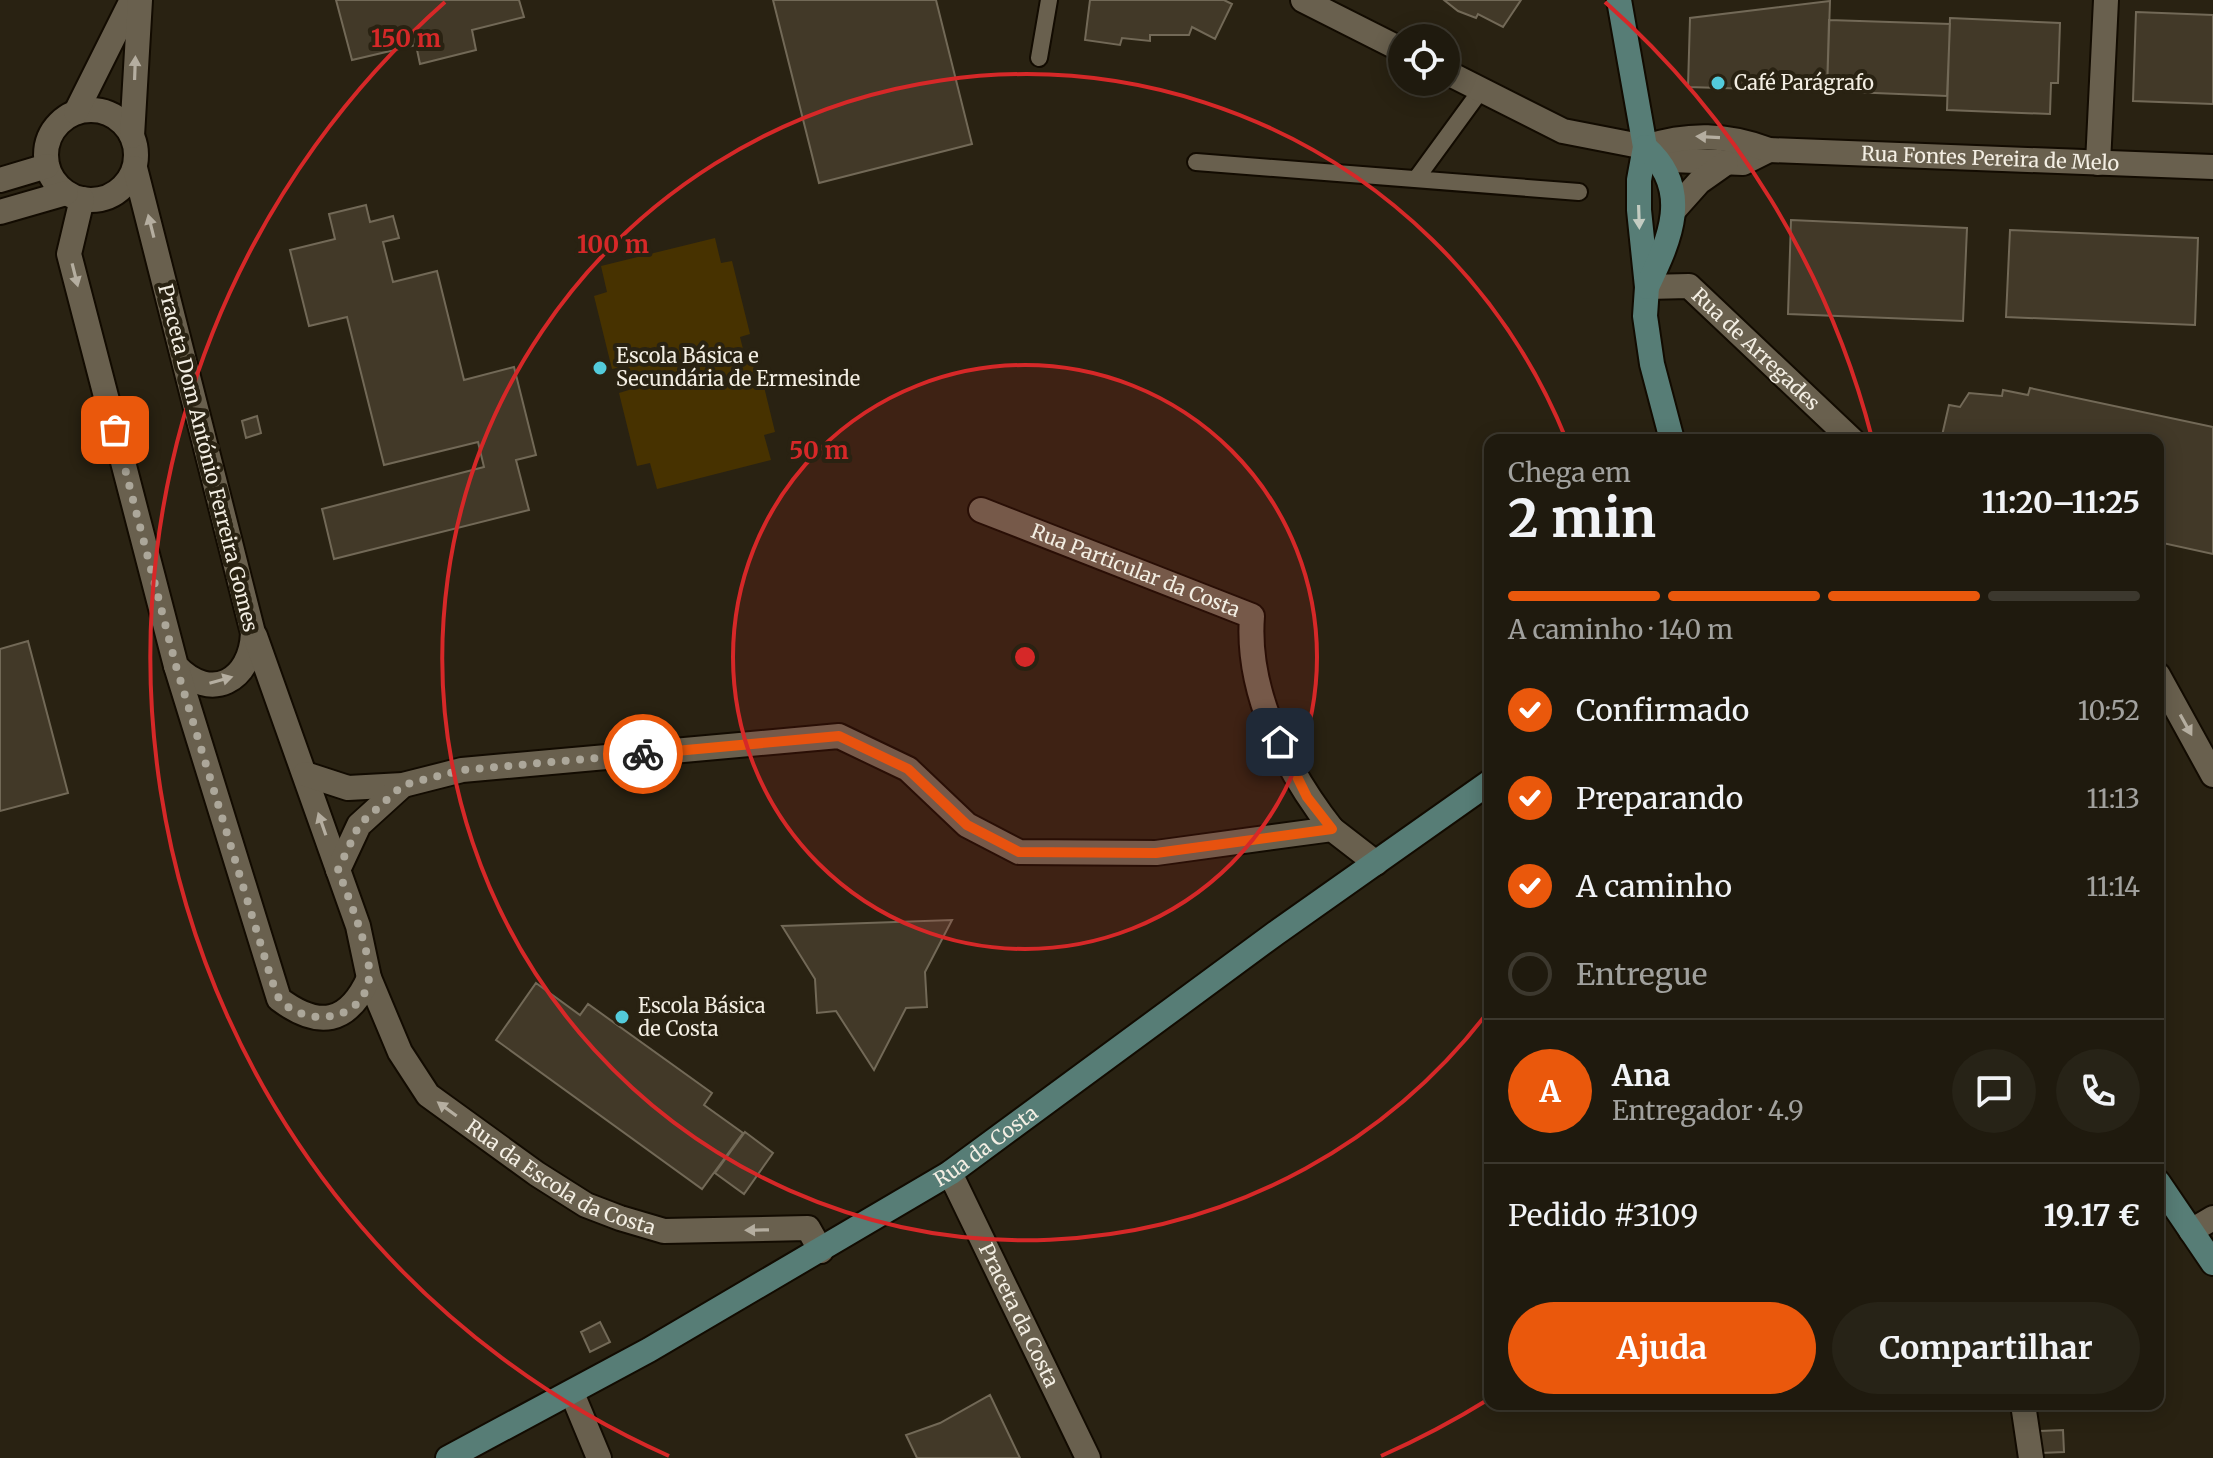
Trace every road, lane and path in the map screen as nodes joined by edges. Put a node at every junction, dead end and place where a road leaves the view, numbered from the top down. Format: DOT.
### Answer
graph roads {
  1 [pos="132,0"];
  2 [pos="140,0"];
  3 [pos="1049,0"];
  4 [pos="1303,0"];
  5 [pos="1619,0"];
  6 [pos="2106,0"];
  7 [pos="1388,43"];
  8 [pos="1039,58"];
  9 [pos="1460,79"];
  10 [pos="1481,90"];
  11 [pos="76,112"];
  12 [pos="132,136"];
  13 [pos="1645,147"];
  14 [pos="1769,150"];
  15 [pos="1196,162"];
  16 [pos="1726,163"];
  17 [pos="2098,163"];
  18 [pos="47,166"];
  19 [pos="2213,167"];
  20 [pos="135,168"];
  21 [pos="1416,179"];
  22 [pos="0,180"];
  23 [pos="1579,192"];
  24 [pos="74,196"];
  25 [pos="1674,210"];
  26 [pos="0,212"];
  27 [pos="1647,287"];
  28 [pos="1670,434"];
  29 [pos="1846,434"];
  30 [pos="981,510"];
  31 [pos="251,626"];
  32 [pos="176,666"];
  33 [pos="2164,686"];
  34 [pos="305,774"];
  35 [pos="2213,775"];
  36 [pos="403,785"];
  37 [pos="1484,786"];
  38 [pos="1332,829"];
  39 [pos="1376,863"];
  40 [pos="338,870"];
  41 [pos="369,978"];
  42 [pos="950,1173"];
  43 [pos="2164,1191"];
  44 [pos="2213,1218"];
  45 [pos="2191,1231"];
  46 [pos="821,1251"];
  47 [pos="2213,1263"];
  48 [pos="572,1393"];
  49 [pos="2024,1410"];
  50 [pos="448,1458"];
  51 [pos="599,1458"];
  52 [pos="1088,1458"];
  53 [pos="2031,1458"];
  1 -- 11 [label="street"];
  12 -- 2 [label="street, one-way"];
  3 -- 8 [label="lane"];
  4 -- 7 [label="street"];
  5 -- 13 [label="street"];
  6 -- 17 [label="street"];
  9 -- 10 [label="street"];
  10 -- 13 [label="street"];
  10 -- 21 [label="lane"];
  11 -- 12 [label="street"];
  11 -- 18 [label="street"];
  12 -- 20 [label="street"];
  14 -- 13 [label="street, Rua Fontes Pereira de Melo, one-way"];
  13 -- 16 [label="street, Rua Fontes Pereira de Melo"];
  13 -- 25 [label="street"];
  13 -- 27 [label="street, one-way"];
  14 -- 16 [label="street, Rua Fontes Pereira de Melo"];
  14 -- 17 [label="street, Rua Fontes Pereira de Melo"];
  15 -- 21 [label="lane"];
  16 -- 25 [label="street, Rua Fontes Pereira de Melo"];
  17 -- 19 [label="street, Rua Fontes Pereira de Melo"];
  18 -- 22 [label="street"];
  18 -- 24 [label="street"];
  20 -- 24 [label="street"];
  31 -- 20 [label="street, Praceta Dom António Ferreira Gomes, one-way"];
  21 -- 23 [label="lane"];
  24 -- 26 [label="street"];
  24 -- 32 [label="street, one-way"];
  25 -- 27 [label="street"];
  27 -- 28 [label="street"];
  27 -- 29 [label="street, Rua de Arregades"];
  30 -- 38 [label="street, Rua Particular da Costa"];
  32 -- 31 [label="street, Praceta Dom António Ferreira Gomes, one-way"];
  31 -- 34 [label="street, Rua da Escola da Costa"];
  32 -- 41 [label="street"];
  33 -- 35 [label="street, one-way"];
  34 -- 36 [label="street"];
  40 -- 34 [label="street, Rua da Escola da Costa, one-way"];
  36 -- 38 [label="street"];
  36 -- 40 [label="street"];
  37 -- 39 [label="street, Rua da Costa"];
  38 -- 39 [label="street, Rua Particular da Costa"];
  39 -- 42 [label="street, Rua da Costa"];
  40 -- 41 [label="street, Rua da Escola da Costa"];
  46 -- 41 [label="street, Rua da Escola da Costa, one-way"];
  42 -- 46 [label="street, Rua da Costa"];
  42 -- 52 [label="street, Praceta da Costa"];
  43 -- 45 [label="street"];
  44 -- 45 [label="street"];
  45 -- 47 [label="street"];
  46 -- 48 [label="street, Rua da Costa"];
  48 -- 50 [label="street, Rua da Costa"];
  48 -- 51 [label="street"];
  49 -- 53 [label="street"];
}
